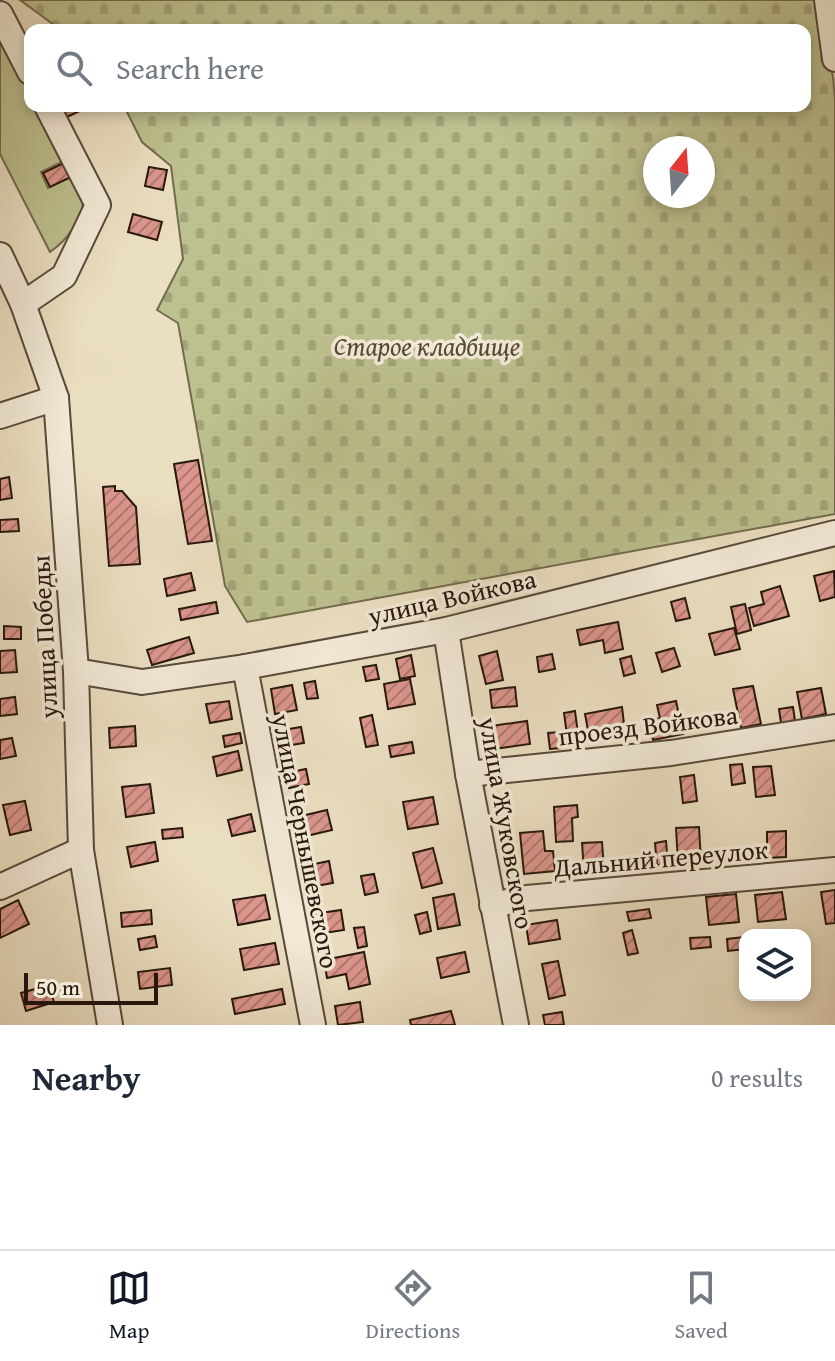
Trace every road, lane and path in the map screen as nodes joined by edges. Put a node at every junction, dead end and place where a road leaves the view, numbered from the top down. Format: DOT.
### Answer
graph roads {
  1 [pos="827,0"];
  2 [pos="0,14"];
  3 [pos="835,59"];
  4 [pos="24,60"];
  5 [pos="50,112"];
  6 [pos="0,255"];
  7 [pos="23,304"];
  8 [pos="56,398"];
  9 [pos="0,416"];
  10 [pos="835,533"];
  11 [pos="446,630"];
  12 [pos="245,667"];
  13 [pos="76,671"];
  14 [pos="835,727"];
  15 [pos="468,774"];
  16 [pos="81,850"];
  17 [pos="835,870"];
  18 [pos="0,887"];
  19 [pos="492,905"];
  20 [pos="110,1025"];
  21 [pos="313,1025"];
  22 [pos="516,1025"];
  1 -- 3 [label="street"];
  2 -- 4 [label="street"];
  5 -- 7 [label="street"];
  6 -- 7 [label="street, улица Победы"];
  7 -- 8 [label="street, улица Победы"];
  8 -- 9 [label="street"];
  8 -- 13 [label="street, улица Победы"];
  10 -- 11 [label="street, улица Войкова"];
  11 -- 12 [label="street, улица Войкова"];
  11 -- 15 [label="street, улица Жуковского"];
  12 -- 13 [label="street, улица Войкова"];
  12 -- 21 [label="street, улица Чернышевского"];
  13 -- 16 [label="street, улица Победы"];
  14 -- 15 [label="street, проезд Войкова"];
  15 -- 19 [label="street, улица Жуковского"];
  16 -- 18 [label="street"];
  16 -- 20 [label="street, улица Победы"];
  17 -- 19 [label="street, Дальний переулок"];
  19 -- 22 [label="street, улица Жуковского"];
}
